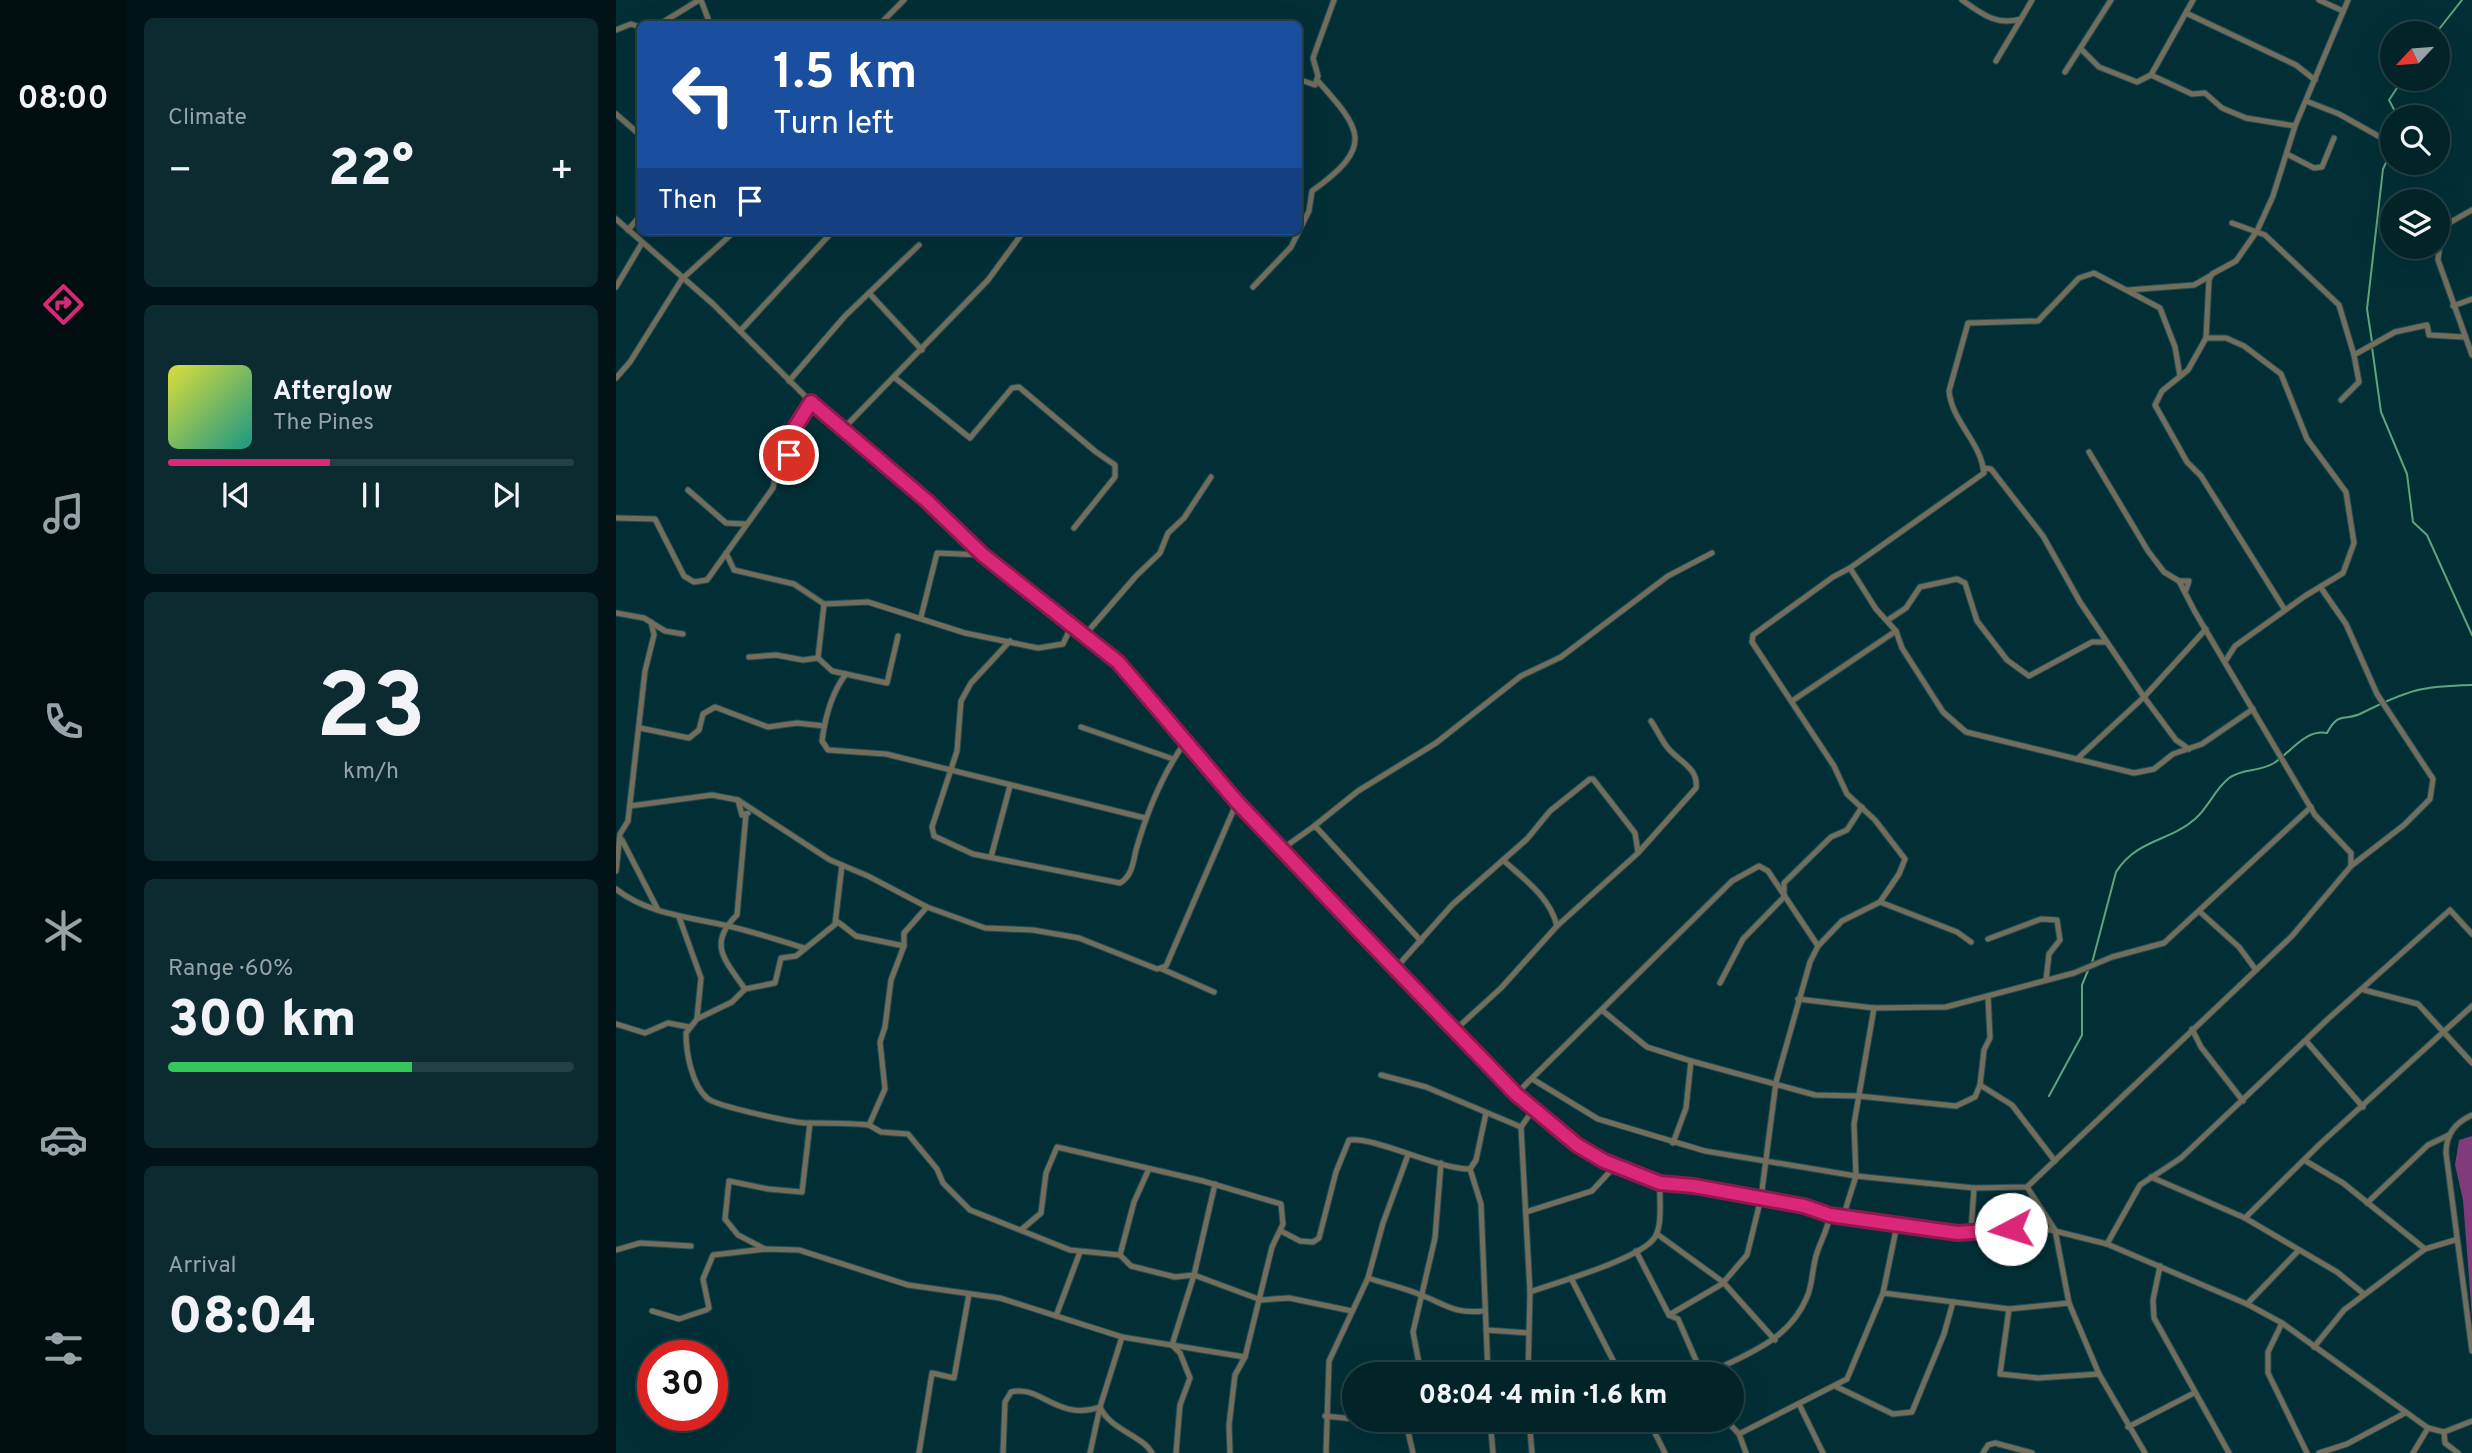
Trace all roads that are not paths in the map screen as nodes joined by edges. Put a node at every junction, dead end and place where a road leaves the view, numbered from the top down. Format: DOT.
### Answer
graph roads {
  1 [pos="700,0"];
  2 [pos="904,0"];
  3 [pos="1334,0"];
  4 [pos="1962,0"];
  5 [pos="2032,0"];
  6 [pos="2110,0"];
  7 [pos="2193,0"];
  8 [pos="2319,0"];
  9 [pos="2348,0"];
  10 [pos="2343,11"];
  11 [pos="2186,13"];
  12 [pos="2021,19"];
  13 [pos="665,21"];
  14 [pos="709,21"];
  15 [pos="883,21"];
  16 [pos="637,26"];
  17 [pos="616,30"];
  18 [pos="2081,49"];
  19 [pos="1996,61"];
  20 [pos="2065,72"];
  21 [pos="2151,75"];
  22 [pos="1302,80"];
  23 [pos="1317,80"];
  24 [pos="2315,80"];
  25 [pos="2306,101"];
  26 [pos="616,114"];
  27 [pos="2295,126"];
  28 [pos="637,132"];
  29 [pos="2380,137"];
  30 [pos="2334,138"];
  31 [pos="2287,154"];
  32 [pos="2472,210"];
  33 [pos="616,219"];
  34 [pos="637,220"];
  35 [pos="2232,223"];
  36 [pos="1302,225"];
  37 [pos="628,230"];
  38 [pos="2257,232"];
  39 [pos="731,235"];
  40 [pos="830,235"];
  41 [pos="1021,235"];
  42 [pos="1297,235"];
  43 [pos="642,243"];
  44 [pos="919,245"];
  45 [pos="2212,274"];
  46 [pos="682,279"];
  47 [pos="616,287"];
  48 [pos="1253,288"];
  49 [pos="2128,290"];
  50 [pos="869,293"];
  51 [pos="2472,299"];
  52 [pos="2453,306"];
  53 [pos="741,330"];
  54 [pos="2463,337"];
  55 [pos="2206,338"];
  56 [pos="922,349"];
  57 [pos="2354,355"];
  58 [pos="2472,355"];
  59 [pos="2180,376"];
  60 [pos="894,377"];
  61 [pos="616,378"];
  62 [pos="789,381"];
  63 [pos="2341,400"];
  64 [pos="811,402"];
  65 [pos="843,429"];
  66 [pos="2089,452"];
  67 [pos="1983,468"];
  68 [pos="1211,477"];
  69 [pos="688,490"];
  70 [pos="616,518"];
  71 [pos="745,524"];
  72 [pos="1074,528"];
  73 [pos="726,553"];
  74 [pos="1712,553"];
  75 [pos="983,555"];
  76 [pos="721,564"];
  77 [pos="731,564"];
  78 [pos="1850,568"];
  79 [pos="2321,587"];
  80 [pos="824,604"];
  81 [pos="2285,610"];
  82 [pos="616,613"];
  83 [pos="921,617"];
  84 [pos="1888,620"];
  85 [pos="651,622"];
  86 [pos="1071,627"];
  87 [pos="2206,629"];
  88 [pos="1896,631"];
  89 [pos="683,634"];
  90 [pos="898,636"];
  91 [pos="1084,636"];
  92 [pos="1010,641"];
  93 [pos="2106,642"];
  94 [pos="749,657"];
  95 [pos="818,658"];
  96 [pos="2227,660"];
  97 [pos="832,671"];
  98 [pos="846,674"];
  99 [pos="838,685"];
  100 [pos="2144,697"];
  101 [pos="1792,701"];
  102 [pos="2253,709"];
  103 [pos="1651,721"];
  104 [pos="824,726"];
  105 [pos="1081,727"];
  106 [pos="640,728"];
  107 [pos="1186,741"];
  108 [pos="2189,749"];
  109 [pos="1173,759"];
  110 [pos="2077,759"];
  111 [pos="949,769"];
  112 [pos="1010,786"];
  113 [pos="1237,802"];
  114 [pos="630,806"];
  115 [pos="1862,807"];
  116 [pos="2311,807"];
  117 [pos="749,813"];
  118 [pos="1145,818"];
  119 [pos="1313,827"];
  120 [pos="620,834"];
  121 [pos="1282,849"];
  122 [pos="1638,853"];
  123 [pos="991,857"];
  124 [pos="1503,860"];
  125 [pos="842,865"];
  126 [pos="2351,866"];
  127 [pos="616,871"];
  128 [pos="616,889"];
  129 [pos="1784,897"];
  130 [pos="1880,902"];
  131 [pos="657,908"];
  132 [pos="927,908"];
  133 [pos="2199,911"];
  134 [pos="679,917"];
  135 [pos="835,924"];
  136 [pos="725,925"];
  137 [pos="1558,926"];
  138 [pos="2472,934"];
  139 [pos="1988,939"];
  140 [pos="1422,941"];
  141 [pos="1971,942"];
  142 [pos="904,946"];
  143 [pos="1818,946"];
  144 [pos="804,948"];
  145 [pos="1162,969"];
  146 [pos="1395,969"];
  147 [pos="2256,970"];
  148 [pos="2046,980"];
  149 [pos="1720,983"];
  150 [pos="745,989"];
  151 [pos="2364,990"];
  152 [pos="1214,992"];
  153 [pos="1988,996"];
  154 [pos="1798,999"];
  155 [pos="2472,1006"];
  156 [pos="1874,1008"];
  157 [pos="1603,1011"];
  158 [pos="697,1019"];
  159 [pos="616,1024"];
  160 [pos="689,1027"];
  161 [pos="2192,1029"];
  162 [pos="2445,1030"];
  163 [pos="1454,1031"];
  164 [pos="2306,1042"];
  165 [pos="1691,1061"];
  166 [pos="2472,1063"];
  167 [pos="1381,1075"];
  168 [pos="1534,1080"];
  169 [pos="1776,1082"];
  170 [pos="1980,1085"];
  171 [pos="1516,1094"];
  172 [pos="1858,1096"];
  173 [pos="2243,1101"];
  174 [pos="2363,1107"];
  175 [pos="1533,1110"];
  176 [pos="1486,1112"];
  177 [pos="2472,1115"];
  178 [pos="810,1123"];
  179 [pos="869,1125"];
  180 [pos="1521,1127"];
  181 [pos="2449,1135"];
  182 [pos="1673,1143"];
  183 [pos="1408,1155"];
  184 [pos="1766,1160"];
  185 [pos="2304,1160"];
  186 [pos="2055,1161"];
  187 [pos="1441,1163"];
  188 [pos="1615,1166"];
  189 [pos="1470,1168"];
  190 [pos="1148,1171"];
  191 [pos="1856,1176"];
  192 [pos="2151,1177"];
  193 [pos="1660,1183"];
  194 [pos="1215,1184"];
  195 [pos="2027,1186"];
  196 [pos="1974,1188"];
  197 [pos="1761,1198"];
  198 [pos="2367,1203"];
  199 [pos="1526,1212"];
  200 [pos="1844,1214"];
  201 [pos="1830,1215"];
  202 [pos="2245,1218"];
  203 [pos="1897,1225"];
  204 [pos="1021,1230"];
  205 [pos="2055,1230"];
  206 [pos="1281,1231"];
  207 [pos="1971,1232"];
  208 [pos="1657,1234"];
  209 [pos="2455,1240"];
  210 [pos="2107,1244"];
  211 [pos="691,1246"];
  212 [pos="765,1249"];
  213 [pos="2425,1249"];
  214 [pos="616,1250"];
  215 [pos="1636,1251"];
  216 [pos="2298,1251"];
  217 [pos="1080,1252"];
  218 [pos="1120,1255"];
  219 [pos="2160,1266"];
  220 [pos="2169,1270"];
  221 [pos="1194,1275"];
  222 [pos="1368,1278"];
  223 [pos="1571,1278"];
  224 [pos="2157,1280"];
  225 [pos="1723,1282"];
  226 [pos="1530,1292"];
  227 [pos="1883,1293"];
  228 [pos="969,1294"];
  229 [pos="2364,1294"];
  230 [pos="1423,1296"];
  231 [pos="1261,1300"];
  232 [pos="1953,1302"];
  233 [pos="2069,1303"];
  234 [pos="2247,1304"];
  235 [pos="2009,1309"];
  236 [pos="652,1311"];
  237 [pos="1352,1311"];
  238 [pos="1483,1311"];
  239 [pos="1669,1315"];
  240 [pos="1056,1316"];
  241 [pos="2281,1323"];
  242 [pos="1486,1330"];
  243 [pos="1528,1332"];
  244 [pos="1122,1336"];
  245 [pos="1775,1340"];
  246 [pos="1172,1345"];
  247 [pos="2314,1347"];
  248 [pos="2472,1351"];
  249 [pos="1245,1357"];
  250 [pos="1419,1362"];
  251 [pos="1487,1362"];
  252 [pos="1528,1362"];
  253 [pos="1614,1362"];
  254 [pos="1697,1362"];
  255 [pos="1731,1362"];
  256 [pos="2099,1374"];
  257 [pos="1837,1387"];
  258 [pos="2194,1393"];
  259 [pos="1799,1404"];
  260 [pos="1100,1407"];
  261 [pos="2405,1413"];
  262 [pos="1325,1416"];
  263 [pos="1342,1418"];
  264 [pos="2472,1420"];
  265 [pos="2128,1427"];
  266 [pos="2428,1428"];
  267 [pos="1408,1432"];
  268 [pos="1491,1432"];
  269 [pos="1530,1432"];
  270 [pos="1654,1432"];
  271 [pos="2444,1432"];
  272 [pos="1740,1434"];
  273 [pos="919,1453"];
  274 [pos="1003,1453"];
  275 [pos="1090,1453"];
  276 [pos="1152,1453"];
  277 [pos="1176,1453"];
  278 [pos="1230,1453"];
  279 [pos="1326,1453"];
  280 [pos="1413,1453"];
  281 [pos="1493,1453"];
  282 [pos="1532,1453"];
  283 [pos="1665,1453"];
  284 [pos="1746,1453"];
  285 [pos="1823,1453"];
  286 [pos="1983,1453"];
  287 [pos="2032,1453"];
  288 [pos="2145,1453"];
  289 [pos="2229,1453"];
  290 [pos="2307,1453"];
  291 [pos="2319,1453"];
  292 [pos="2413,1453"];
  293 [pos="2458,1453"];
  1 -- 13 [label="street"];
  1 -- 14 [label="street"];
  2 -- 15 [label="street"];
  3 -- 23 [label="street"];
  4 -- 12 [label="street"];
  5 -- 12 [label="street"];
  6 -- 18 [label="street"];
  7 -- 11 [label="street"];
  8 -- 10 [label="street"];
  9 -- 10 [label="street"];
  10 -- 24 [label="street"];
  11 -- 21 [label="street"];
  11 -- 24 [label="street"];
  12 -- 19 [label="street"];
  16 -- 17 [label="street"];
  18 -- 20 [label="street"];
  18 -- 21 [label="street"];
  21 -- 27 [label="street"];
  22 -- 23 [label="street"];
  23 -- 36 [label="street"];
  24 -- 25 [label="street"];
  25 -- 27 [label="street"];
  25 -- 29 [label="street"];
  26 -- 28 [label="street"];
  27 -- 31 [label="street"];
  30 -- 31 [label="street"];
  31 -- 38 [label="street"];
  32 -- 52 [label="street"];
  33 -- 37 [label="street"];
  34 -- 37 [label="street"];
  35 -- 38 [label="street"];
  37 -- 43 [label="street"];
  38 -- 45 [label="street"];
  38 -- 57 [label="street"];
  39 -- 46 [label="street"];
  40 -- 53 [label="street"];
  41 -- 56 [label="street"];
  42 -- 48 [label="street"];
  43 -- 46 [label="street"];
  43 -- 47 [label="street"];
  44 -- 50 [label="street"];
  45 -- 49 [label="street"];
  45 -- 55 [label="street"];
  46 -- 53 [label="street"];
  46 -- 61 [label="street"];
  49 -- 59 [label="street"];
  49 -- 67 [label="street"];
  50 -- 56 [label="street"];
  50 -- 62 [label="street"];
  51 -- 52 [label="street"];
  52 -- 54 [label="street"];
  53 -- 62 [label="street"];
  54 -- 57 [label="street"];
  54 -- 58 [label="street"];
  55 -- 59 [label="street"];
  55 -- 79 [label="street"];
  56 -- 60 [label="street"];
  57 -- 63 [label="street"];
  59 -- 81 [label="street"];
  60 -- 65 [label="street"];
  60 -- 72 [label="street"];
  62 -- 64 [label="street"];
  64 -- 65 [label="street"];
  64 -- 71 [label="street"];
  65 -- 75 [label="street"];
  66 -- 87 [label="street"];
  67 -- 78 [label="street"];
  67 -- 93 [label="street"];
  68 -- 91 [label="street"];
  69 -- 71 [label="street"];
  70 -- 76 [label="street"];
  71 -- 73 [label="street"];
  73 -- 76 [label="street"];
  73 -- 77 [label="street"];
  74 -- 119 [label="street"];
  75 -- 83 [label="street"];
  75 -- 86 [label="street"];
  76 -- 77 [label="street"];
  77 -- 80 [label="street"];
  78 -- 84 [label="street"];
  78 -- 101 [label="street"];
  79 -- 81 [label="street"];
  79 -- 126 [label="street"];
  80 -- 83 [label="street"];
  80 -- 95 [label="street"];
  81 -- 96 [label="street"];
  82 -- 85 [label="street"];
  83 -- 92 [label="street"];
  84 -- 88 [label="street"];
  84 -- 93 [label="street"];
  85 -- 89 [label="street"];
  85 -- 106 [label="street"];
  86 -- 91 [label="street"];
  86 -- 92 [label="street"];
  87 -- 96 [label="street"];
  87 -- 100 [label="street"];
  88 -- 101 [label="street"];
  88 -- 110 [label="street"];
  90 -- 98 [label="street"];
  91 -- 107 [label="street"];
  92 -- 111 [label="street"];
  93 -- 100 [label="street"];
  94 -- 95 [label="street"];
  95 -- 97 [label="street"];
  96 -- 102 [label="street"];
  97 -- 98 [label="street"];
  97 -- 99 [label="street"];
  98 -- 99 [label="street"];
  99 -- 104 [label="street"];
  100 -- 108 [label="street"];
  100 -- 110 [label="street"];
  101 -- 115 [label="street"];
  102 -- 108 [label="street"];
  102 -- 116 [label="street"];
  103 -- 122 [label="street"];
  104 -- 106 [label="street"];
  104 -- 111 [label="street"];
  105 -- 109 [label="street"];
  106 -- 114 [label="street"];
  107 -- 109 [label="street"];
  107 -- 113 [label="street"];
  108 -- 110 [label="street"];
  109 -- 118 [label="street"];
  111 -- 112 [label="street"];
  111 -- 123 [label="street"];
  112 -- 118 [label="street"];
  112 -- 123 [label="street"];
  113 -- 121 [label="street"];
  113 -- 145 [label="street"];
  114 -- 117 [label="street"];
  114 -- 120 [label="street"];
  115 -- 129 [label="street"];
  115 -- 130 [label="street"];
  116 -- 126 [label="street"];
  116 -- 133 [label="street"];
  117 -- 125 [label="street"];
  117 -- 136 [label="street"];
  118 -- 123 [label="street"];
  119 -- 121 [label="street"];
  119 -- 140 [label="street"];
  120 -- 127 [label="street"];
  120 -- 131 [label="street"];
  121 -- 146 [label="street"];
  122 -- 124 [label="street"];
  122 -- 137 [label="street"];
  124 -- 137 [label="street"];
  124 -- 140 [label="street"];
  125 -- 132 [label="street"];
  125 -- 135 [label="street"];
  126 -- 147 [label="street"];
  128 -- 131 [label="street"];
  129 -- 143 [label="street"];
  129 -- 149 [label="street"];
  129 -- 157 [label="street"];
  130 -- 141 [label="street"];
  130 -- 143 [label="street"];
  131 -- 134 [label="street"];
  132 -- 142 [label="street"];
  132 -- 145 [label="street"];
  133 -- 147 [label="street"];
  133 -- 148 [label="street"];
  134 -- 136 [label="street"];
  134 -- 158 [label="street"];
  135 -- 142 [label="street"];
  135 -- 144 [label="street"];
  136 -- 144 [label="street"];
  136 -- 150 [label="street"];
  137 -- 163 [label="street"];
  138 -- 151 [label="street"];
  139 -- 148 [label="street"];
  140 -- 146 [label="street"];
  142 -- 179 [label="street"];
  143 -- 154 [label="street"];
  144 -- 150 [label="street"];
  145 -- 152 [label="street"];
  146 -- 163 [label="street"];
  147 -- 161 [label="street"];
  148 -- 153 [label="street"];
  150 -- 158 [label="street"];
  151 -- 162 [label="street"];
  151 -- 164 [label="street"];
  153 -- 156 [label="street"];
  153 -- 170 [label="street"];
  154 -- 156 [label="street"];
  154 -- 169 [label="street"];
  155 -- 162 [label="street"];
  156 -- 172 [label="street"];
  157 -- 165 [label="street"];
  157 -- 168 [label="street"];
  158 -- 160 [label="street"];
  159 -- 160 [label="street"];
  160 -- 178 [label="street"];
  161 -- 173 [label="street"];
  161 -- 186 [label="street"];
  162 -- 166 [label="street"];
  162 -- 174 [label="street"];
  163 -- 171 [label="street"];
  164 -- 173 [label="street"];
  164 -- 174 [label="street"];
  165 -- 169 [label="street"];
  165 -- 182 [label="street"];
  167 -- 176 [label="street"];
  168 -- 171 [label="street"];
  168 -- 182 [label="street"];
  169 -- 172 [label="street"];
  169 -- 184 [label="street"];
  170 -- 172 [label="street"];
  170 -- 186 [label="street"];
  171 -- 175 [label="street"];
  172 -- 191 [label="street"];
  173 -- 192 [label="street"];
  174 -- 185 [label="street"];
  175 -- 180 [label="street"];
  175 -- 188 [label="street"];
  176 -- 180 [label="street"];
  176 -- 189 [label="street"];
  177 -- 181 [label="street"];
  178 -- 179 [label="street"];
  178 -- 212 [label="street"];
  179 -- 204 [label="street"];
  180 -- 199 [label="street"];
  181 -- 198 [label="street"];
  181 -- 209 [label="street"];
  182 -- 184 [label="street"];
  183 -- 187 [label="street"];
  183 -- 206 [label="street"];
  183 -- 222 [label="street"];
  184 -- 191 [label="street"];
  184 -- 197 [label="street"];
  185 -- 198 [label="street"];
  185 -- 202 [label="street"];
  186 -- 195 [label="street"];
  187 -- 189 [label="street"];
  187 -- 230 [label="street"];
  188 -- 193 [label="street"];
  188 -- 199 [label="street"];
  189 -- 238 [label="street"];
  190 -- 194 [label="street"];
  190 -- 204 [label="street"];
  190 -- 218 [label="street"];
  191 -- 196 [label="street"];
  191 -- 200 [label="street"];
  192 -- 202 [label="street"];
  192 -- 210 [label="street"];
  193 -- 197 [label="street"];
  193 -- 208 [label="street"];
  194 -- 206 [label="street"];
  194 -- 221 [label="street"];
  195 -- 196 [label="street"];
  195 -- 205 [label="street"];
  196 -- 207 [label="street"];
  197 -- 201 [label="street"];
  197 -- 225 [label="street"];
  198 -- 213 [label="street"];
  199 -- 226 [label="street"];
  200 -- 201 [label="street"];
  200 -- 203 [label="street"];
  201 -- 245 [label="street"];
  202 -- 216 [label="street"];
  203 -- 207 [label="street"];
  203 -- 227 [label="street"];
  204 -- 217 [label="street"];
  205 -- 207 [label="street"];
  205 -- 210 [label="street"];
  205 -- 233 [label="street"];
  206 -- 231 [label="street"];
  208 -- 215 [label="street"];
  208 -- 225 [label="street"];
  209 -- 213 [label="street"];
  209 -- 248 [label="street"];
  210 -- 219 [label="street"];
  211 -- 214 [label="street"];
  212 -- 228 [label="street"];
  212 -- 236 [label="street"];
  213 -- 229 [label="street"];
  215 -- 223 [label="street"];
  215 -- 239 [label="street"];
  216 -- 229 [label="street"];
  216 -- 234 [label="street"];
  217 -- 218 [label="street"];
  217 -- 240 [label="street"];
  218 -- 221 [label="street"];
  219 -- 220 [label="street"];
  219 -- 224 [label="street"];
  220 -- 224 [label="street"];
  220 -- 234 [label="street"];
  221 -- 231 [label="street"];
  221 -- 246 [label="street"];
  222 -- 230 [label="street"];
  222 -- 237 [label="street"];
  223 -- 226 [label="street"];
  223 -- 253 [label="street"];
  224 -- 258 [label="street"];
  225 -- 239 [label="street"];
  225 -- 245 [label="street"];
  226 -- 243 [label="street"];
  227 -- 232 [label="street"];
  227 -- 257 [label="street"];
  228 -- 240 [label="street"];
  228 -- 273 [label="street"];
  229 -- 247 [label="street"];
  230 -- 238 [label="street"];
  230 -- 250 [label="street"];
  231 -- 237 [label="street"];
  231 -- 249 [label="street"];
  232 -- 235 [label="street"];
  232 -- 257 [label="street"];
  233 -- 235 [label="street"];
  233 -- 256 [label="street"];
  234 -- 241 [label="street"];
  235 -- 256 [label="street"];
  237 -- 262 [label="street"];
  238 -- 242 [label="street"];
  239 -- 254 [label="street"];
  240 -- 244 [label="street"];
  241 -- 247 [label="street"];
  241 -- 290 [label="street"];
  242 -- 243 [label="street"];
  242 -- 251 [label="street"];
  243 -- 252 [label="street"];
  244 -- 246 [label="street"];
  244 -- 260 [label="street"];
  245 -- 255 [label="street"];
  246 -- 249 [label="street"];
  246 -- 277 [label="street"];
  247 -- 261 [label="street"];
  249 -- 278 [label="street"];
  256 -- 265 [label="street"];
  257 -- 259 [label="street"];
  258 -- 265 [label="street"];
  258 -- 289 [label="street"];
  259 -- 272 [label="street"];
  259 -- 285 [label="street"];
  260 -- 274 [label="street"];
  260 -- 275 [label="street"];
  260 -- 276 [label="street"];
  261 -- 266 [label="street"];
  261 -- 291 [label="street"];
  262 -- 263 [label="street"];
  262 -- 279 [label="street"];
  264 -- 271 [label="street"];
  265 -- 288 [label="street"];
  266 -- 271 [label="street"];
  266 -- 292 [label="street"];
  267 -- 280 [label="street"];
  268 -- 281 [label="street"];
  269 -- 282 [label="street"];
  270 -- 283 [label="street"];
  271 -- 293 [label="street"];
  272 -- 284 [label="street"];
  286 -- 287 [label="street"];
}
